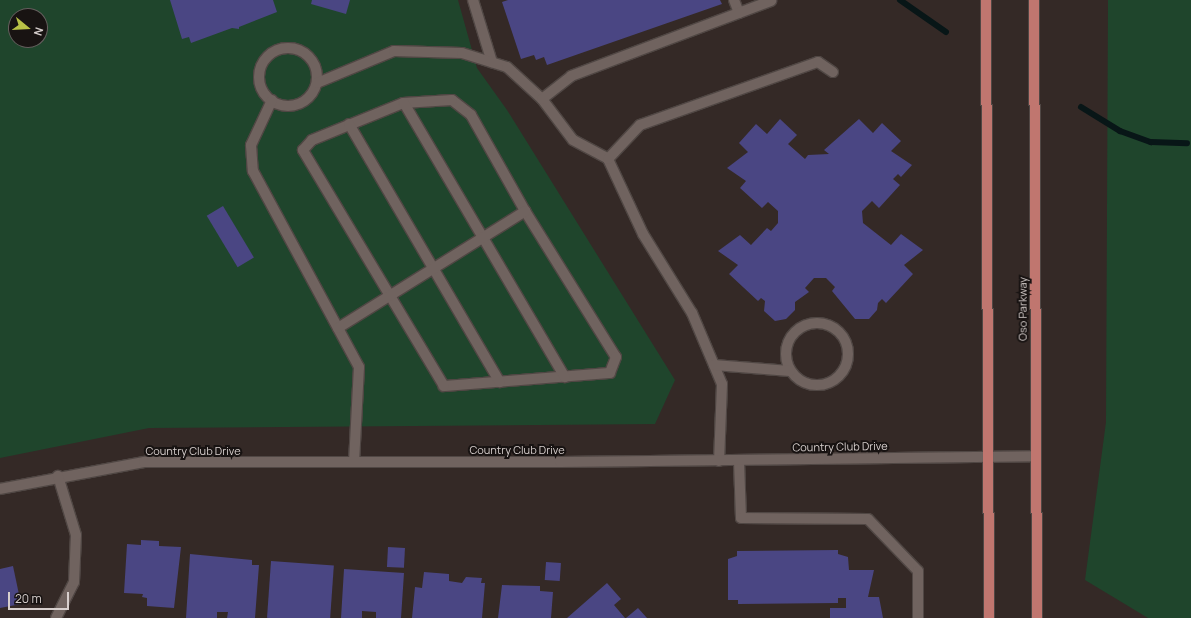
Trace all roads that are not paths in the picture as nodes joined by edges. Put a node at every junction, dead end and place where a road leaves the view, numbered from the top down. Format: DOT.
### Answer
graph roads {
  1 [pos="472,0"];
  2 [pos="734,0"];
  3 [pos="986,0"];
  4 [pos="1034,0"];
  5 [pos="771,1"];
  6 [pos="739,13"];
  7 [pos="492,62"];
  8 [pos="833,72"];
  9 [pos="317,83"];
  10 [pos="542,99"];
  11 [pos="272,100"];
  12 [pos="404,103"];
  13 [pos="349,124"];
  14 [pos="608,159"];
  15 [pos="524,211"];
  16 [pos="481,238"];
  17 [pos="434,268"];
  18 [pos="389,296"];
  19 [pos="338,328"];
  20 [pos="714,365"];
  21 [pos="790,371"];
  22 [pos="566,377"];
  23 [pos="500,382"];
  24 [pos="1036,456"];
  25 [pos="988,458"];
  26 [pos="739,460"];
  27 [pos="719,461"];
  28 [pos="354,462"];
  29 [pos="58,476"];
  30 [pos="0,489"];
  31 [pos="56,618"];
  32 [pos="918,618"];
  33 [pos="989,618"];
  34 [pos="1037,618"];
  1 -- 7 [label="street"];
  2 -- 6 [label="street"];
  3 -- 25 [label="main road"];
  4 -- 24 [label="main road, Oso Parkway"];
  5 -- 6 [label="street"];
  6 -- 10 [label="street"];
  7 -- 9 [label="street"];
  7 -- 10 [label="street"];
  8 -- 14 [label="street"];
  9 -- 11 [label="street"];
  9 -- 11 [label="street"];
  10 -- 14 [label="street"];
  11 -- 19 [label="street"];
  12 -- 13 [label="street"];
  12 -- 15 [label="street"];
  12 -- 16 [label="street"];
  13 -- 17 [label="street"];
  13 -- 18 [label="street"];
  14 -- 20 [label="street"];
  15 -- 16 [label="street"];
  15 -- 22 [label="street"];
  16 -- 17 [label="street"];
  16 -- 22 [label="street"];
  17 -- 18 [label="street"];
  17 -- 23 [label="street"];
  18 -- 19 [label="street"];
  18 -- 23 [label="street"];
  19 -- 28 [label="street"];
  20 -- 21 [label="street"];
  20 -- 27 [label="street"];
  21 -- 21 [label="street"];
  22 -- 23 [label="street"];
  24 -- 25 [label="street, Country Club Drive"];
  24 -- 34 [label="main road, Oso Parkway"];
  25 -- 26 [label="street, Country Club Drive"];
  25 -- 33 [label="main road"];
  26 -- 27 [label="street, Country Club Drive"];
  26 -- 32 [label="street"];
  27 -- 28 [label="street, Country Club Drive"];
  28 -- 29 [label="street, Country Club Drive"];
  29 -- 30 [label="street, Country Club Drive"];
  29 -- 31 [label="street"];
}
